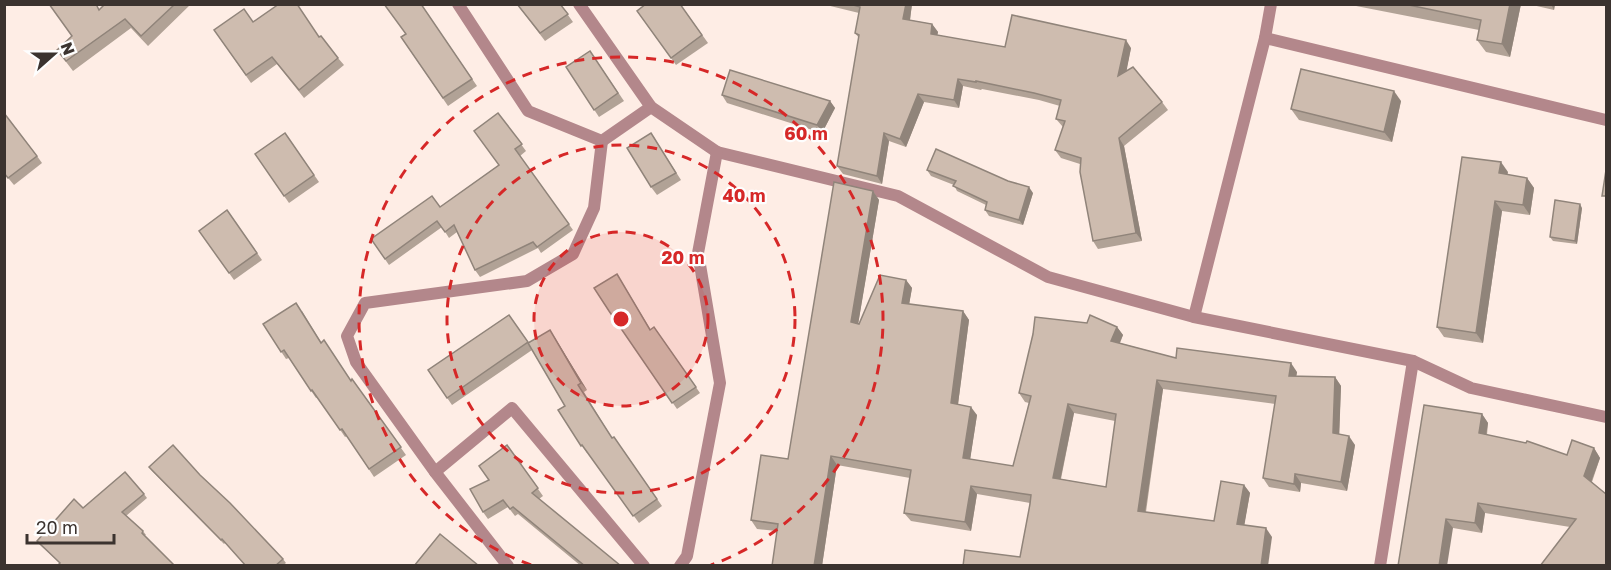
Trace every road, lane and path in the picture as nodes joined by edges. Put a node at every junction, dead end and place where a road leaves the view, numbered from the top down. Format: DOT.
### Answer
graph roads {
  1 [pos="458,4"];
  2 [pos="579,4"];
  3 [pos="1271,4"];
  4 [pos="1265,38"];
  5 [pos="651,107"];
  6 [pos="1606,120"];
  7 [pos="602,141"];
  8 [pos="717,152"];
  9 [pos="1194,317"];
  10 [pos="1413,360"];
  11 [pos="1606,417"];
  12 [pos="435,472"];
  13 [pos="508,566"];
  14 [pos="644,566"];
  15 [pos="680,566"];
  16 [pos="1380,566"];
  1 -- 7 [label="lane"];
  2 -- 5 [label="lane"];
  3 -- 4 [label="lane"];
  4 -- 6 [label="lane"];
  4 -- 9 [label="lane"];
  5 -- 7 [label="lane"];
  5 -- 8 [label="lane"];
  7 -- 12 [label="lane"];
  8 -- 9 [label="lane"];
  8 -- 15 [label="lane"];
  9 -- 10 [label="lane"];
  10 -- 11 [label="lane"];
  10 -- 16 [label="lane"];
  12 -- 13 [label="lane"];
  12 -- 14 [label="lane"];
}
